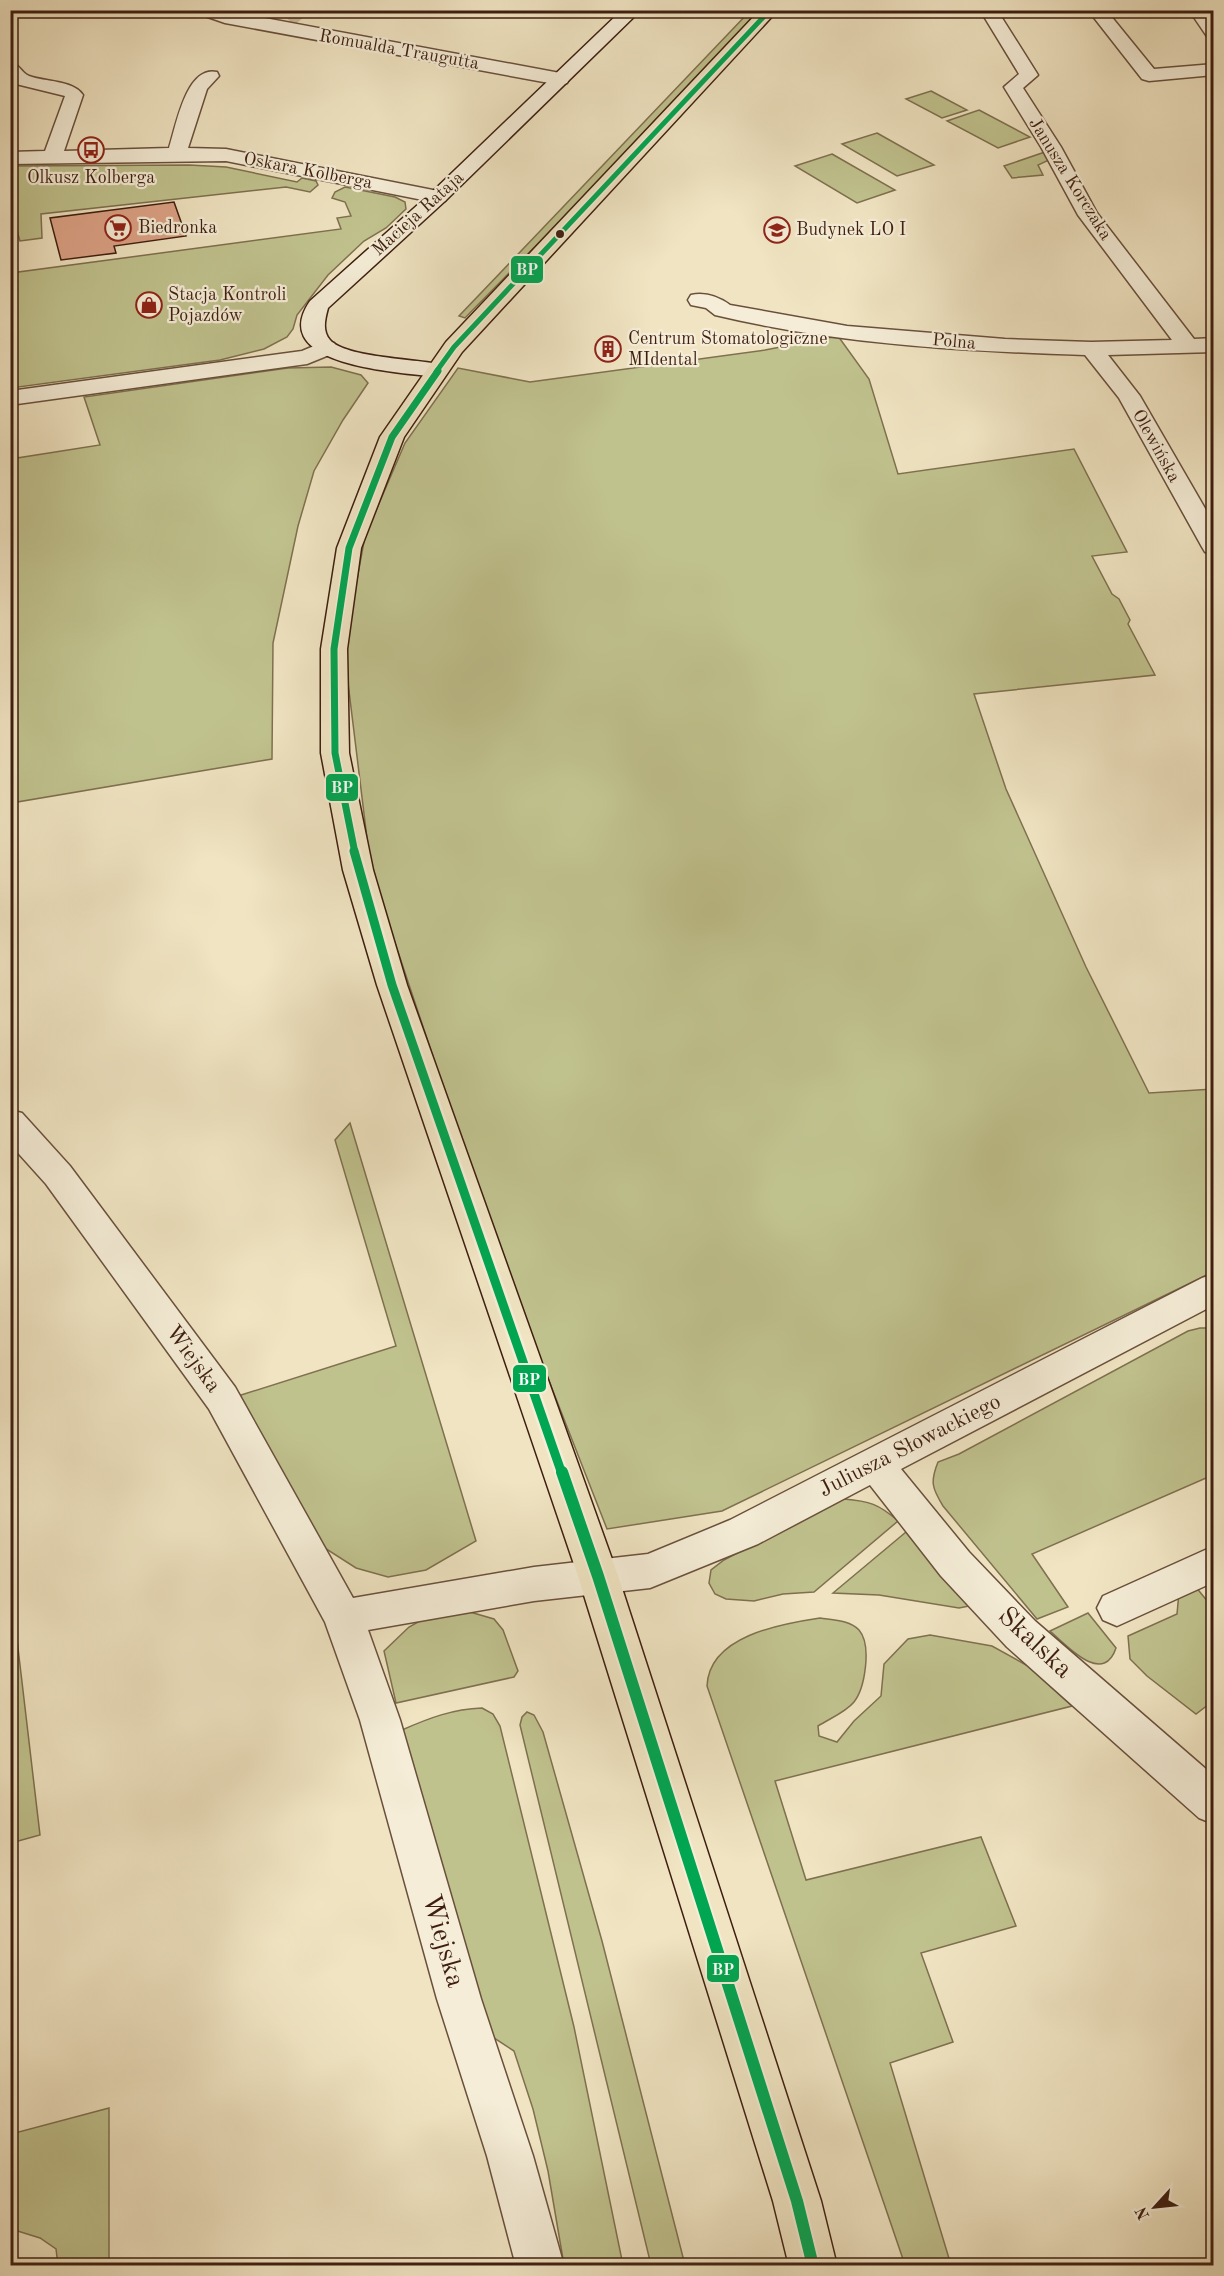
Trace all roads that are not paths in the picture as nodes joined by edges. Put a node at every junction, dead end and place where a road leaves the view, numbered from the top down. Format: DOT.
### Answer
graph roads {
  1 [pos="205,10"];
  2 [pos="633,10"];
  3 [pos="770,10"];
  4 [pos="988,10"];
  5 [pos="1096,10"];
  6 [pos="1197,10"];
  7 [pos="1214,34"];
  8 [pos="10,67"];
  9 [pos="1214,69"];
  10 [pos="210,76"];
  11 [pos="560,80"];
  12 [pos="177,154"];
  13 [pos="53,155"];
  14 [pos="10,158"];
  15 [pos="438,197"];
  16 [pos="699,300"];
  17 [pos="1214,345"];
  18 [pos="1188,346"];
  19 [pos="326,348"];
  20 [pos="1091,349"];
  21 [pos="436,370"];
  22 [pos="10,398"];
  23 [pos="1214,547"];
  24 [pos="10,1122"];
  25 [pos="1214,1288"];
  26 [pos="875,1464"];
  27 [pos="1214,1563"];
  28 [pos="598,1576"];
  29 [pos="1117,1608"];
  30 [pos="343,1617"];
  31 [pos="1214,1804"];
  32 [pos="540,2265"];
  33 [pos="813,2265"];
  1 -- 11 [label="street, Romualda Traugutta"];
  2 -- 11 [label="street, Macieja Rataja"];
  3 -- 21 [label="main road"];
  4 -- 18 [label="street, Janusza Korczaka"];
  5 -- 9 [label="street"];
  6 -- 7 [label="street"];
  8 -- 13 [label="street"];
  10 -- 12 [label="street"];
  11 -- 15 [label="street, Macieja Rataja"];
  12 -- 13 [label="street, Oskara Kolberga"];
  12 -- 15 [label="street, Oskara Kolberga"];
  13 -- 14 [label="street, Oskara Kolberga"];
  15 -- 19 [label="street, Macieja Rataja"];
  16 -- 20 [label="street, Polna"];
  17 -- 18 [label="street, Polna"];
  18 -- 20 [label="street, Polna"];
  19 -- 21 [label="street"];
  19 -- 22 [label="street"];
  20 -- 23 [label="street, Olewińska"];
  21 -- 28 [label="main road"];
  24 -- 30 [label="street, Wiejska"];
  25 -- 26 [label="street, Juliusza Słowackiego"];
  26 -- 28 [label="street, Juliusza Słowackiego"];
  26 -- 31 [label="street, Skalska"];
  27 -- 29 [label="street"];
  28 -- 30 [label="street, Juliusza Słowackiego"];
  28 -- 33 [label="main road"];
  30 -- 32 [label="street, Wiejska"];
}
